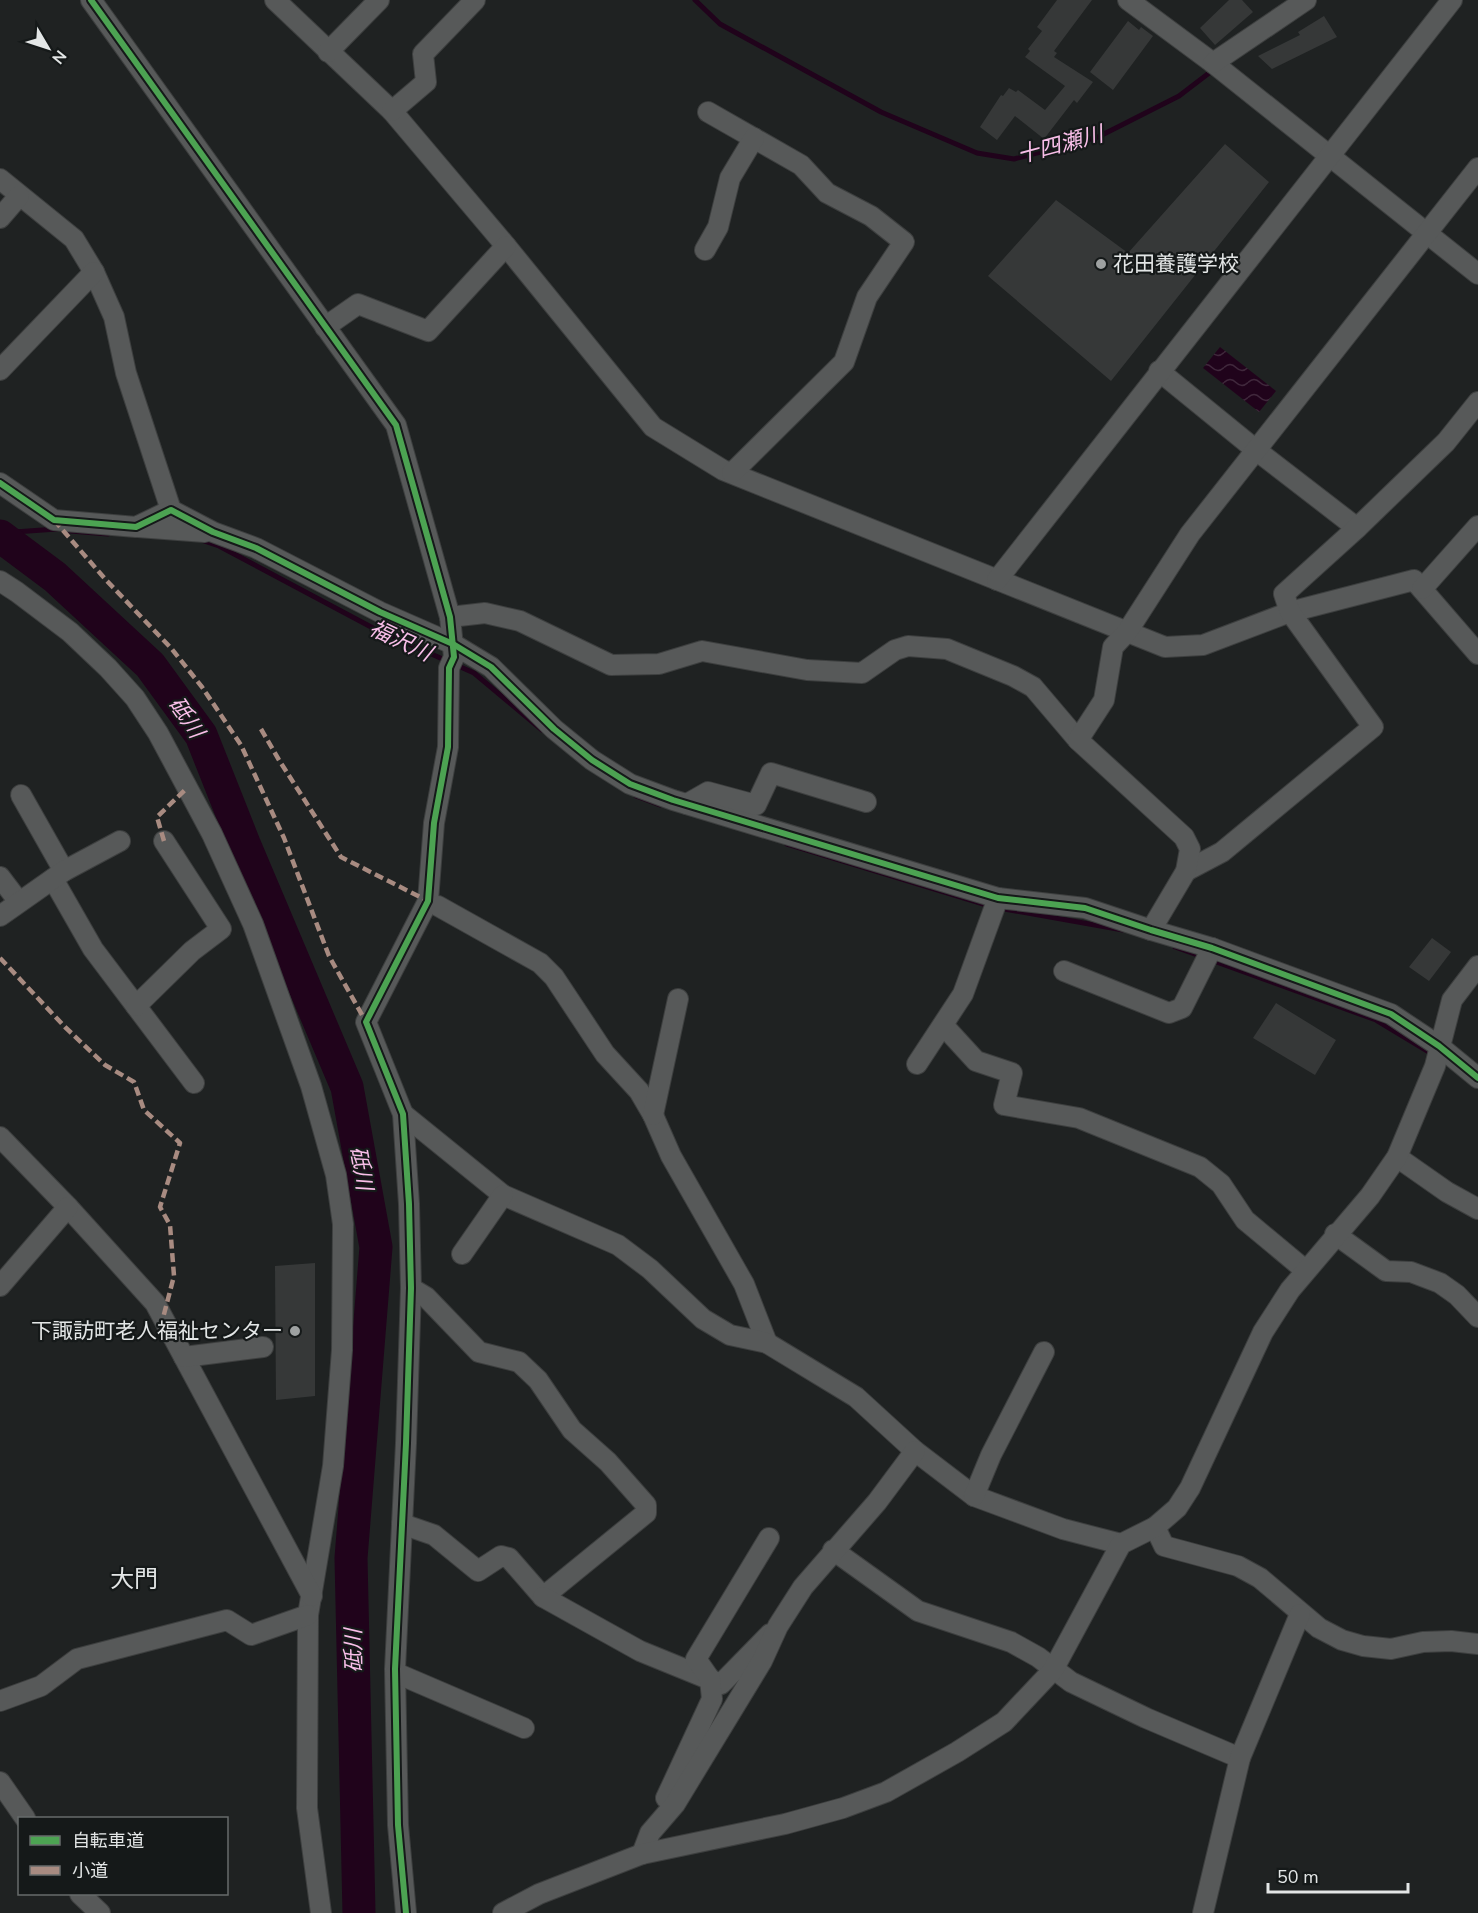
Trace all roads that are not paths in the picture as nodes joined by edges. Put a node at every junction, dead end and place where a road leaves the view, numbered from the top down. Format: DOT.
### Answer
graph roads {
  1 [pos="91,0"];
  2 [pos="275,0"];
  3 [pos="379,0"];
  4 [pos="475,0"];
  5 [pos="1128,0"];
  6 [pos="1306,0"];
  7 [pos="1452,0"];
  8 [pos="328,52"];
  9 [pos="1212,63"];
  10 [pos="392,111"];
  11 [pos="708,112"];
  12 [pos="754,138"];
  13 [pos="1330,155"];
  14 [pos="1478,168"];
  15 [pos="0,179"];
  16 [pos="19,196"];
  17 [pos="0,218"];
  18 [pos="1428,233"];
  19 [pos="506,246"];
  20 [pos="705,250"];
  21 [pos="94,272"];
  22 [pos="1478,274"];
  23 [pos="325,327"];
  24 [pos="0,370"];
  25 [pos="1159,371"];
  26 [pos="1478,402"];
  27 [pos="1256,450"];
  28 [pos="732,473"];
  29 [pos="0,483"];
  30 [pos="171,510"];
  31 [pos="1478,526"];
  32 [pos="136,527"];
  33 [pos="1357,528"];
  34 [pos="213,532"];
  35 [pos="997,580"];
  36 [pos="0,581"];
  37 [pos="1422,589"];
  38 [pos="1290,612"];
  39 [pos="450,617"];
  40 [pos="1127,632"];
  41 [pos="1478,654"];
  42 [pos="452,656"];
  43 [pos="1078,740"];
  44 [pos="21,795"];
  45 [pos="866,802"];
  46 [pos="687,804"];
  47 [pos="120,841"];
  48 [pos="164,841"];
  49 [pos="1186,872"];
  50 [pos="59,875"];
  51 [pos="0,877"];
  52 [pos="998,898"];
  53 [pos="19,902"];
  54 [pos="438,906"];
  55 [pos="0,916"];
  56 [pos="1151,930"];
  57 [pos="1212,948"];
  58 [pos="1478,966"];
  59 [pos="1064,971"];
  60 [pos="678,999"];
  61 [pos="136,1006"];
  62 [pos="943,1025"];
  63 [pos="1439,1046"];
  64 [pos="917,1064"];
  65 [pos="1478,1077"];
  66 [pos="195,1083"];
  67 [pos="402,1114"];
  68 [pos="653,1115"];
  69 [pos="0,1137"];
  70 [pos="1397,1157"];
  71 [pos="503,1195"];
  72 [pos="68,1207"];
  73 [pos="1478,1209"];
  74 [pos="1335,1234"];
  75 [pos="462,1254"];
  76 [pos="1305,1270"];
  77 [pos="0,1286"];
  78 [pos="411,1288"];
  79 [pos="1478,1317"];
  80 [pos="767,1343"];
  81 [pos="263,1347"];
  82 [pos="1044,1352"];
  83 [pos="184,1357"];
  84 [pos="915,1451"];
  85 [pos="974,1496"];
  86 [pos="402,1524"];
  87 [pos="1155,1527"];
  88 [pos="769,1538"];
  89 [pos="1121,1544"];
  90 [pos="833,1550"];
  91 [pos="312,1596"];
  92 [pos="543,1597"];
  93 [pos="1300,1614"];
  94 [pos="309,1615"];
  95 [pos="778,1626"];
  96 [pos="1478,1644"];
  97 [pos="1053,1670"];
  98 [pos="396,1673"];
  99 [pos="710,1679"];
  100 [pos="0,1701"];
  101 [pos="524,1728"];
  102 [pos="1240,1758"];
  103 [pos="0,1782"];
  104 [pos="24,1817"];
  105 [pos="650,1833"];
  106 [pos="642,1854"];
  107 [pos="82,1895"];
  108 [pos="100,1913"];
  109 [pos="321,1913"];
  110 [pos="406,1913"];
  111 [pos="503,1913"];
  112 [pos="1203,1913"];
  1 -- 23 [label="street"];
  2 -- 8 [label="street"];
  3 -- 8 [label="street"];
  4 -- 10 [label="street"];
  5 -- 9 [label="street"];
  6 -- 9 [label="street"];
  7 -- 13 [label="street"];
  8 -- 10 [label="street"];
  9 -- 13 [label="street"];
  10 -- 19 [label="street"];
  11 -- 12 [label="street"];
  12 -- 20 [label="street"];
  12 -- 28 [label="street"];
  13 -- 18 [label="street"];
  13 -- 25 [label="street"];
  14 -- 18 [label="street"];
  15 -- 16 [label="street"];
  16 -- 17 [label="street"];
  16 -- 21 [label="street"];
  18 -- 22 [label="street"];
  18 -- 27 [label="street"];
  19 -- 23 [label="street"];
  19 -- 28 [label="street"];
  21 -- 24 [label="street"];
  21 -- 30 [label="street"];
  23 -- 39 [label="street"];
  25 -- 27 [label="street"];
  25 -- 35 [label="street"];
  26 -- 33 [label="street"];
  27 -- 33 [label="street"];
  27 -- 40 [label="street"];
  28 -- 35 [label="street"];
  29 -- 32 [label="street"];
  30 -- 32 [label="street"];
  30 -- 34 [label="street"];
  31 -- 37 [label="street"];
  32 -- 34 [label="street"];
  33 -- 38 [label="street"];
  34 -- 42 [label="street"];
  35 -- 40 [label="street"];
  36 -- 91 [label="street"];
  37 -- 38 [label="street"];
  37 -- 41 [label="street"];
  38 -- 40 [label="street"];
  38 -- 49 [label="street"];
  39 -- 42 [label="street"];
  39 -- 43 [label="street"];
  40 -- 43 [label="street"];
  42 -- 46 [label="street"];
  42 -- 67 [label="street"];
  43 -- 49 [label="street"];
  44 -- 50 [label="street"];
  45 -- 46 [label="street"];
  46 -- 52 [label="street"];
  47 -- 50 [label="street"];
  48 -- 61 [label="street"];
  49 -- 56 [label="street"];
  50 -- 53 [label="street"];
  50 -- 61 [label="street"];
  51 -- 53 [label="street"];
  52 -- 56 [label="street"];
  52 -- 62 [label="street"];
  53 -- 55 [label="street"];
  54 -- 68 [label="street"];
  56 -- 57 [label="street"];
  57 -- 59 [label="street"];
  57 -- 63 [label="street"];
  58 -- 63 [label="street"];
  60 -- 68 [label="street"];
  61 -- 66 [label="street"];
  62 -- 64 [label="street"];
  62 -- 76 [label="street"];
  63 -- 65 [label="street"];
  63 -- 70 [label="street"];
  67 -- 71 [label="street"];
  67 -- 78 [label="street"];
  68 -- 80 [label="street"];
  69 -- 72 [label="street"];
  70 -- 73 [label="street"];
  70 -- 74 [label="street"];
  71 -- 75 [label="street"];
  71 -- 80 [label="street"];
  72 -- 77 [label="street"];
  72 -- 83 [label="street"];
  74 -- 76 [label="street"];
  74 -- 79 [label="street"];
  76 -- 87 [label="street"];
  78 -- 86 [label="street"];
  78 -- 92 [label="street"];
  80 -- 84 [label="street"];
  81 -- 83 [label="street"];
  82 -- 85 [label="street"];
  83 -- 91 [label="street"];
  84 -- 85 [label="street"];
  84 -- 90 [label="street"];
  85 -- 89 [label="street"];
  86 -- 92 [label="street"];
  86 -- 98 [label="street"];
  87 -- 89 [label="street"];
  87 -- 93 [label="street"];
  88 -- 99 [label="street"];
  89 -- 97 [label="street"];
  90 -- 95 [label="street"];
  90 -- 97 [label="street"];
  91 -- 94 [label="street"];
  92 -- 99 [label="street"];
  93 -- 96 [label="street"];
  93 -- 102 [label="street"];
  94 -- 100 [label="street"];
  94 -- 109 [label="street"];
  95 -- 99 [label="street"];
  95 -- 105 [label="street"];
  97 -- 102 [label="street"];
  97 -- 106 [label="street"];
  98 -- 101 [label="street"];
  98 -- 110 [label="street"];
  99 -- 105 [label="street"];
  102 -- 112 [label="street"];
  103 -- 104 [label="street"];
  105 -- 106 [label="street"];
  106 -- 111 [label="street"];
  107 -- 108 [label="street"];
}
